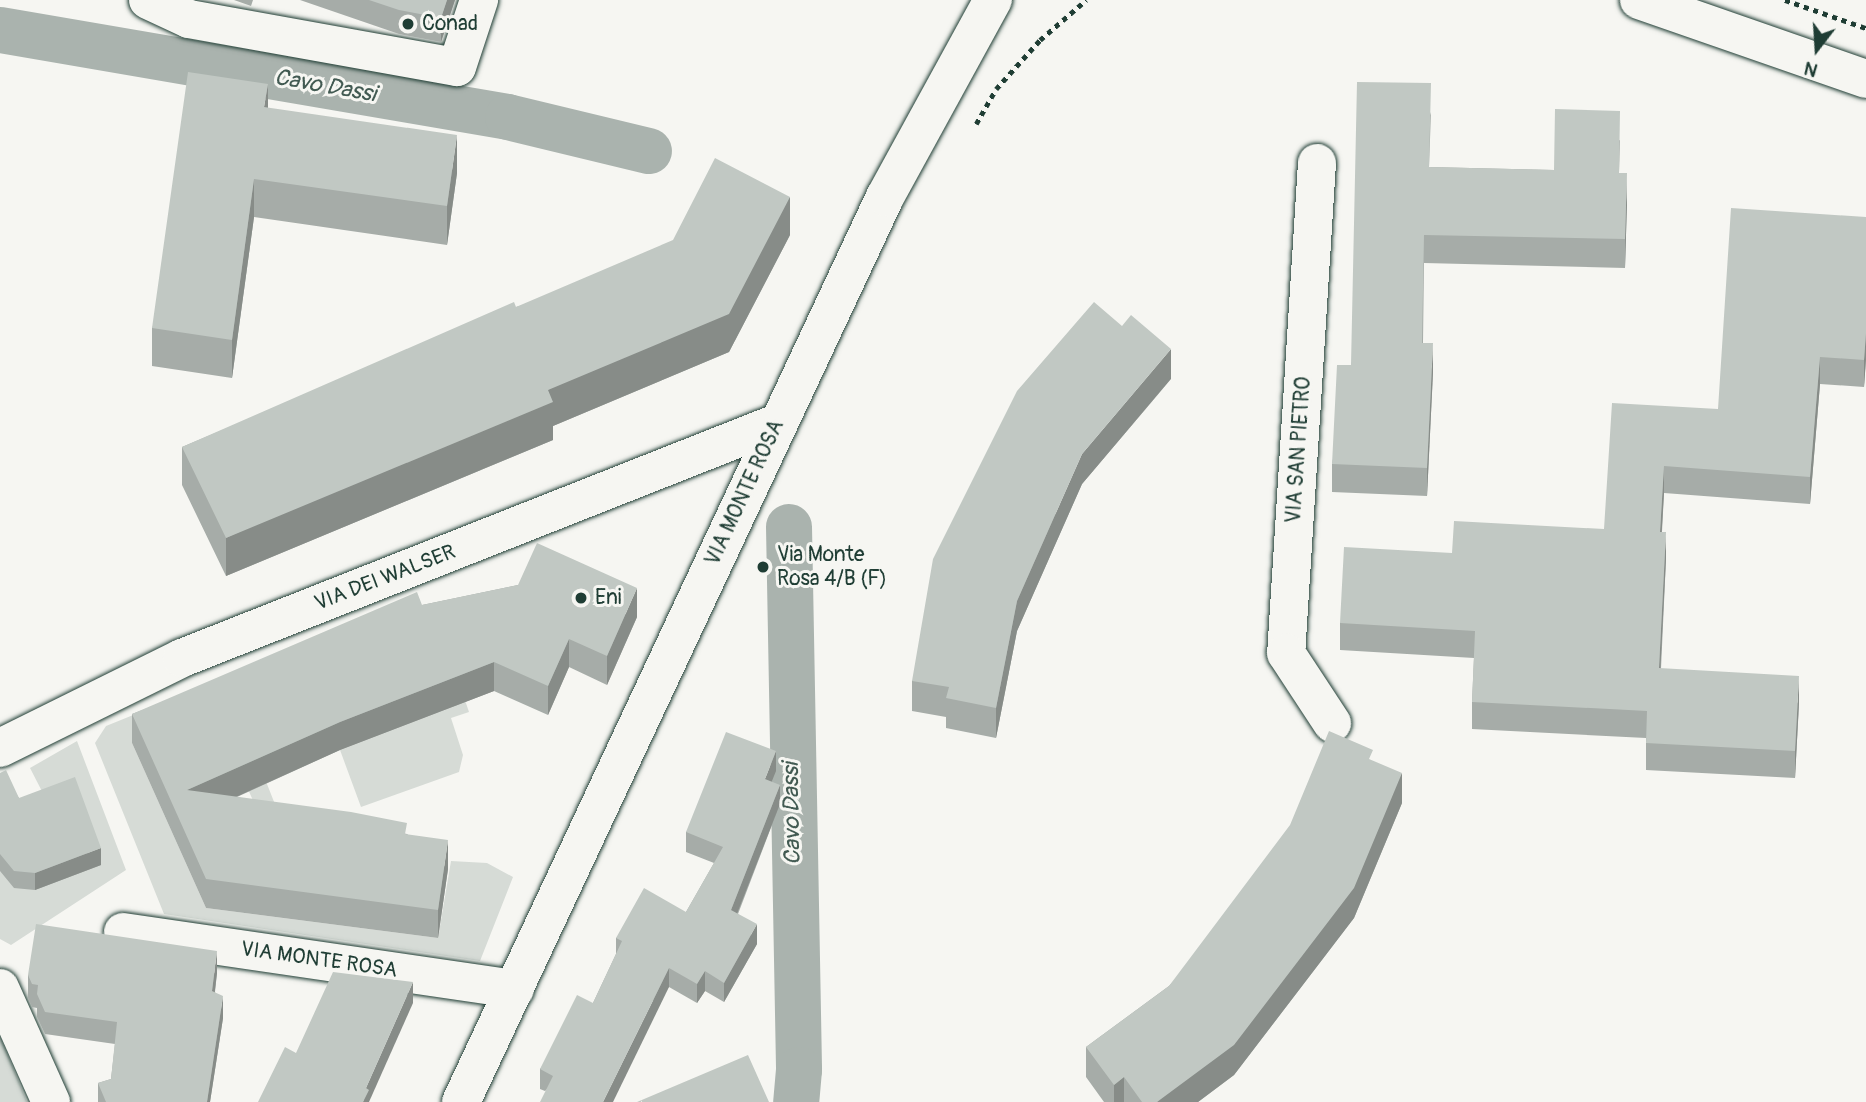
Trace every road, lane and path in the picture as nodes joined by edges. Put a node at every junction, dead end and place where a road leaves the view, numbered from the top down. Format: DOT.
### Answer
graph roads {
  1 [pos="148,0"];
  2 [pos="479,0"];
  3 [pos="1086,0"];
  4 [pos="1639,0"];
  5 [pos="1785,0"];
  6 [pos="995,2"];
  7 [pos="1866,28"];
  8 [pos="1866,79"];
  9 [pos="970,135"];
  10 [pos="1317,163"];
  11 [pos="777,424"];
  12 [pos="1332,723"];
  13 [pos="0,748"];
  14 [pos="123,932"];
  15 [pos="0,988"];
  16 [pos="515,989"];
  17 [pos="51,1102"];
  18 [pos="461,1102"];
  1 -- 2 [label="street"];
  3 -- 9 [label="path"];
  4 -- 8 [label="street"];
  5 -- 7 [label="path"];
  6 -- 11 [label="street, VIA MONTE ROSA"];
  10 -- 12 [label="street, VIA SAN PIETRO"];
  11 -- 13 [label="street, VIA DEI WALSER"];
  11 -- 16 [label="street, VIA MONTE ROSA"];
  14 -- 16 [label="street, VIA MONTE ROSA"];
  15 -- 17 [label="street"];
  16 -- 18 [label="street, VIA MONTE ROSA"];
}
